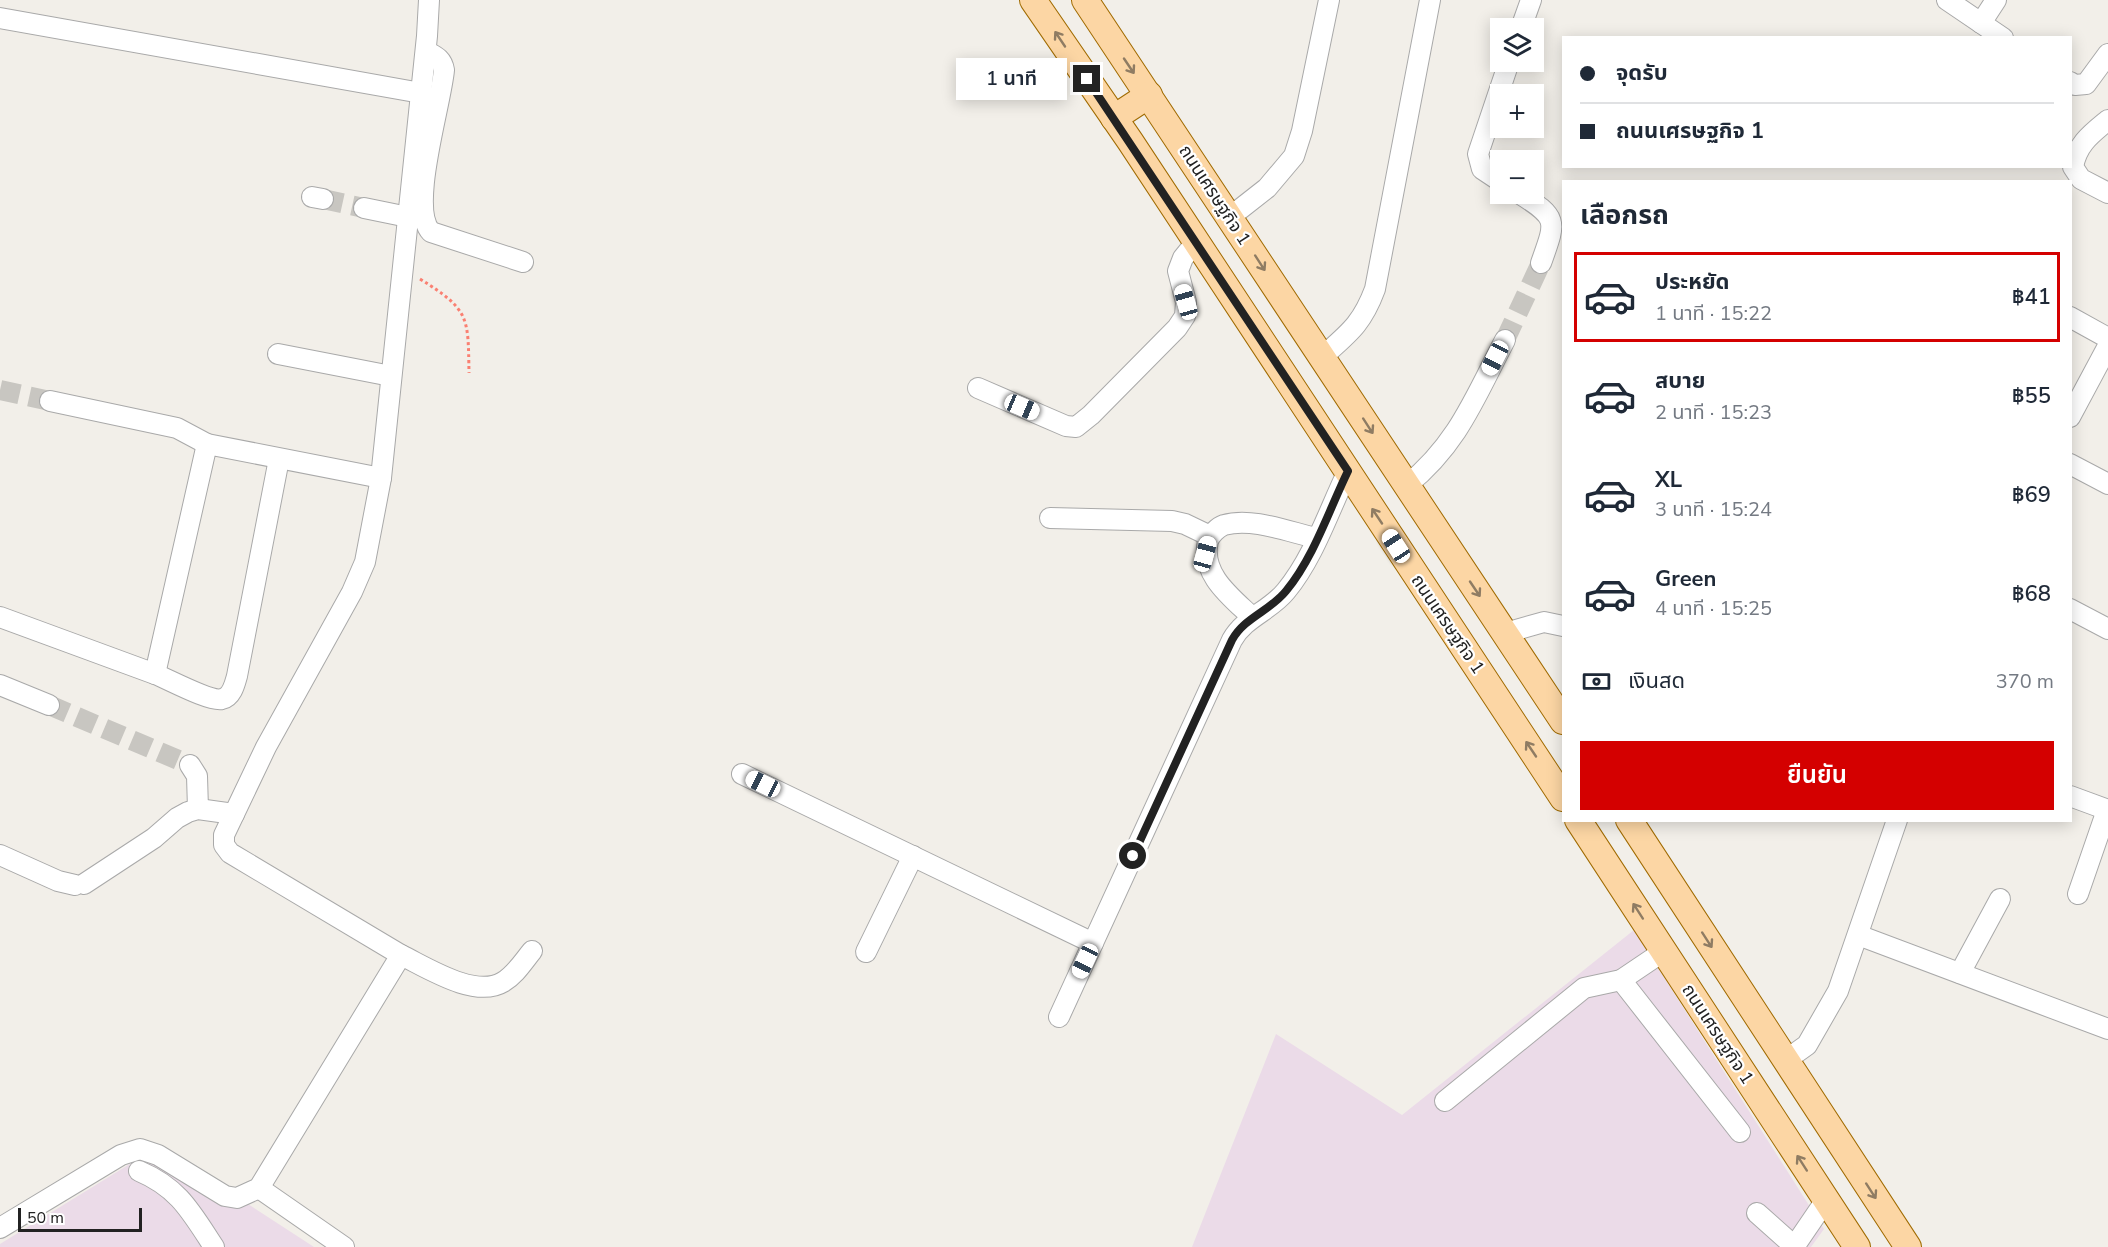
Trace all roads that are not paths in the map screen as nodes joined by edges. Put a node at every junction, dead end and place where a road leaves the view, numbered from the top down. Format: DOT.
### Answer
graph roads {
  1 [pos="429,0"];
  2 [pos="1033,0"];
  3 [pos="1085,0"];
  4 [pos="1329,0"];
  5 [pos="1430,0"];
  6 [pos="1531,0"];
  7 [pos="1947,0"];
  8 [pos="1996,0"];
  9 [pos="0,18"];
  10 [pos="1525,18"];
  11 [pos="1980,22"];
  12 [pos="2000,36"];
  13 [pos="426,51"];
  14 [pos="2108,54"];
  15 [pos="1506,72"];
  16 [pos="2072,83"];
  17 [pos="421,93"];
  18 [pos="1149,95"];
  19 [pos="1114,118"];
  20 [pos="2108,120"];
  21 [pos="1490,174"];
  22 [pos="2108,193"];
  23 [pos="1537,204"];
  24 [pos="364,208"];
  25 [pos="1230,217"];
  26 [pos="408,218"];
  27 [pos="1196,242"];
  28 [pos="523,262"];
  29 [pos="1541,262"];
  30 [pos="2072,318"];
  31 [pos="2108,338"];
  32 [pos="1505,340"];
  33 [pos="2108,346"];
  34 [pos="278,354"];
  35 [pos="1322,357"];
  36 [pos="391,376"];
  37 [pos="978,388"];
  38 [pos="50,400"];
  39 [pos="2072,413"];
  40 [pos="207,444"];
  41 [pos="279,459"];
  42 [pos="2072,465"];
  43 [pos="1348,471"];
  44 [pos="381,478"];
  45 [pos="2108,484"];
  46 [pos="1407,485"];
  47 [pos="1050,518"];
  48 [pos="1210,536"];
  49 [pos="1316,538"];
  50 [pos="2072,610"];
  51 [pos="0,617"];
  52 [pos="1252,617"];
  53 [pos="1562,626"];
  54 [pos="2108,629"];
  55 [pos="1505,633"];
  56 [pos="155,674"];
  57 [pos="0,685"];
  58 [pos="49,705"];
  59 [pos="1562,719"];
  60 [pos="189,765"];
  61 [pos="742,774"];
  62 [pos="1562,796"];
  63 [pos="2072,797"];
  64 [pos="198,810"];
  65 [pos="2108,810"];
  66 [pos="234,814"];
  67 [pos="1579,822"];
  68 [pos="1630,822"];
  69 [pos="1896,822"];
  70 [pos="0,855"];
  71 [pos="913,856"];
  72 [pos="2078,894"];
  73 [pos="2000,899"];
  74 [pos="1858,935"];
  75 [pos="1093,943"];
  76 [pos="532,951"];
  77 [pos="1664,951"];
  78 [pos="866,952"];
  79 [pos="401,955"];
  80 [pos="1960,973"];
  81 [pos="1621,980"];
  82 [pos="1059,1017"];
  83 [pos="2108,1029"];
  84 [pos="1786,1060"];
  85 [pos="1445,1101"];
  86 [pos="1740,1132"];
  87 [pos="139,1171"];
  88 [pos="259,1188"];
  89 [pos="1826,1200"];
  90 [pos="1757,1213"];
  91 [pos="0,1228"];
  92 [pos="1794,1246"];
  93 [pos="214,1247"];
  94 [pos="344,1247"];
  95 [pos="1857,1247"];
  96 [pos="1908,1247"];
  1 -- 13 [label="street"];
  19 -- 2 [label="main road, ถนนเศรษฐกิจ 1, one-way"];
  3 -- 18 [label="main road, ถนนเศรษฐกิจ 1, one-way"];
  4 -- 25 [label="street"];
  5 -- 35 [label="street"];
  6 -- 10 [label="street"];
  7 -- 11 [label="street"];
  8 -- 11 [label="street"];
  9 -- 17 [label="street"];
  11 -- 12 [label="street"];
  13 -- 17 [label="street"];
  13 -- 28 [label="street"];
  14 -- 16 [label="street"];
  15 -- 21 [label="street"];
  17 -- 26 [label="street"];
  18 -- 19 [label="main road"];
  18 -- 25 [label="main road, ถนนเศรษฐกิจ 1"];
  19 -- 27 [label="main road, ถนนเศรษฐกิจ 1"];
  20 -- 22 [label="street"];
  23 -- 29 [label="street"];
  24 -- 26 [label="street"];
  25 -- 35 [label="main road, ถนนเศรษฐกิจ 1, one-way"];
  26 -- 36 [label="street"];
  27 -- 37 [label="street"];
  27 -- 43 [label="main road, ถนนเศรษฐกิจ 1"];
  30 -- 31 [label="street"];
  32 -- 46 [label="street"];
  33 -- 39 [label="street"];
  34 -- 36 [label="street"];
  35 -- 46 [label="main road, ถนนเศรษฐกิจ 1, one-way"];
  36 -- 44 [label="street"];
  38 -- 40 [label="street"];
  40 -- 41 [label="street"];
  40 -- 56 [label="street"];
  41 -- 44 [label="street"];
  41 -- 56 [label="street"];
  42 -- 45 [label="street"];
  43 -- 49 [label="street"];
  62 -- 43 [label="main road, ถนนเศรษฐกิจ 1, one-way"];
  44 -- 66 [label="street"];
  46 -- 55 [label="main road, ถนนเศรษฐกิจ 1, one-way"];
  47 -- 48 [label="street"];
  48 -- 49 [label="street"];
  48 -- 52 [label="street"];
  49 -- 52 [label="street"];
  50 -- 54 [label="street"];
  51 -- 56 [label="street"];
  52 -- 75 [label="street"];
  53 -- 55 [label="street"];
  55 -- 59 [label="main road, ถนนเศรษฐกิจ 1"];
  57 -- 58 [label="street"];
  60 -- 64 [label="street"];
  61 -- 71 [label="street"];
  63 -- 65 [label="street"];
  64 -- 66 [label="street"];
  64 -- 70 [label="street"];
  65 -- 72 [label="street"];
  66 -- 79 [label="street"];
  77 -- 67 [label="main road, ถนนเศรษฐกิจ 1, one-way"];
  68 -- 84 [label="main road, one-way"];
  69 -- 74 [label="street"];
  71 -- 75 [label="street"];
  71 -- 78 [label="street"];
  73 -- 80 [label="street"];
  74 -- 80 [label="street"];
  74 -- 84 [label="street"];
  75 -- 82 [label="street"];
  76 -- 79 [label="street"];
  77 -- 81 [label="street"];
  89 -- 77 [label="main road, ถนนเศรษฐกิจ 1, one-way"];
  79 -- 88 [label="street"];
  80 -- 83 [label="street"];
  81 -- 85 [label="street"];
  81 -- 86 [label="street"];
  84 -- 96 [label="main road, one-way"];
  87 -- 93 [label="street"];
  88 -- 91 [label="street"];
  88 -- 94 [label="street"];
  89 -- 92 [label="street"];
  89 -- 95 [label="main road, ถนนเศรษฐกิจ 1"];
  90 -- 92 [label="street"];
}
